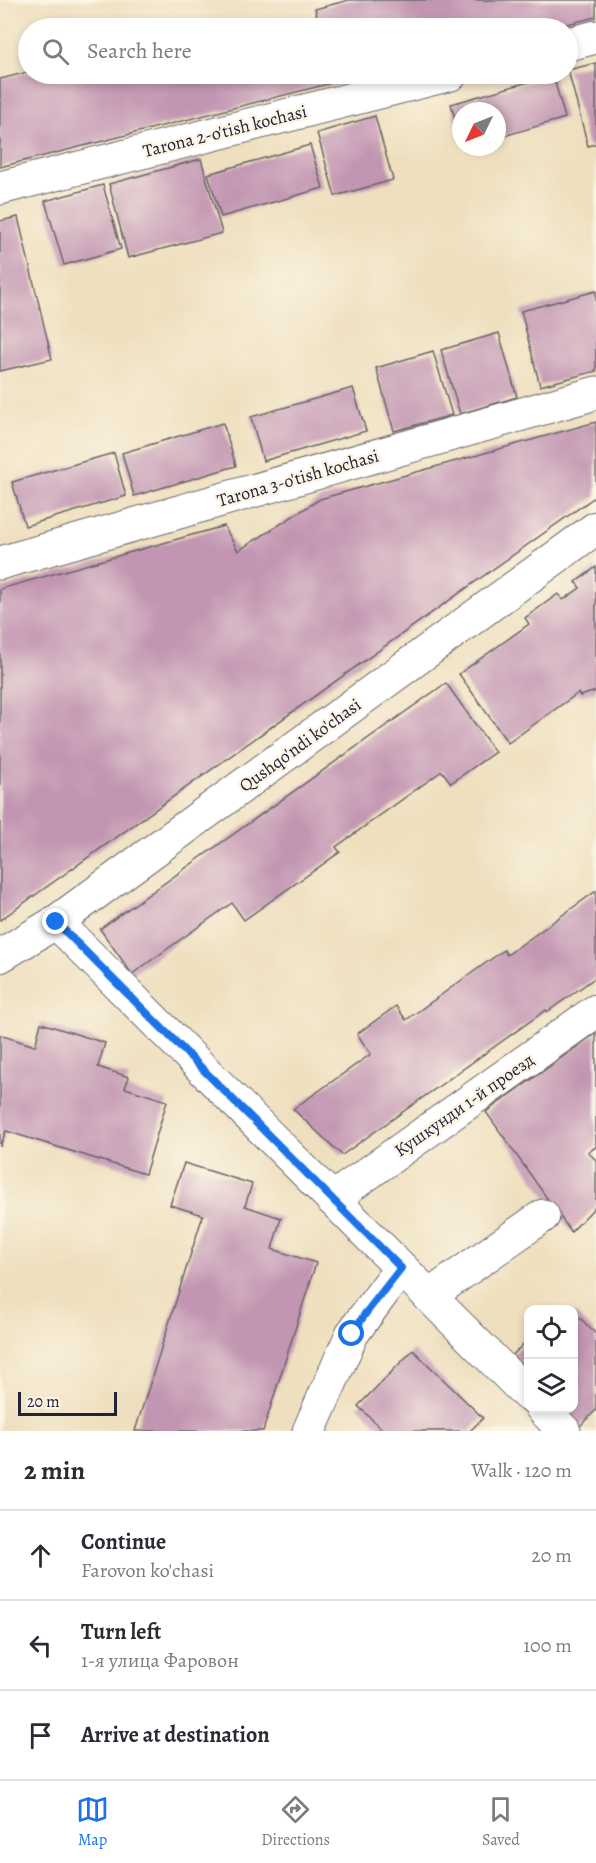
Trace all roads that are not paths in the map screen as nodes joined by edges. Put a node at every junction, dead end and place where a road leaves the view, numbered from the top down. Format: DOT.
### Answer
graph roads {
  1 [pos="596,37"];
  2 [pos="578,41"];
  3 [pos="411,84"];
  4 [pos="0,188"];
  5 [pos="596,393"];
  6 [pos="596,528"];
  7 [pos="0,563"];
  8 [pos="56,922"];
  9 [pos="0,956"];
  10 [pos="596,1011"];
  11 [pos="332,1198"];
  12 [pos="543,1216"];
  13 [pos="401,1268"];
  14 [pos="429,1296"];
  15 [pos="524,1391"];
  16 [pos="547,1413"];
  17 [pos="309,1431"];
  18 [pos="564,1431"];
  1 -- 2 [label="street"];
  3 -- 4 [label="street, Tarona 2-o'tish kochasi"];
  5 -- 7 [label="street, Tarona 3-o'tish kochasi"];
  6 -- 8 [label="street, Qushqo'ndi ko'chasi"];
  8 -- 9 [label="street, Qushqo'ndi ko'chasi"];
  8 -- 11 [label="street"];
  10 -- 11 [label="street, Кушкунди 1-й проезд"];
  11 -- 13 [label="street"];
  12 -- 14 [label="street"];
  13 -- 14 [label="street"];
  13 -- 17 [label="street"];
  14 -- 15 [label="street"];
  16 -- 18 [label="street"];
}
